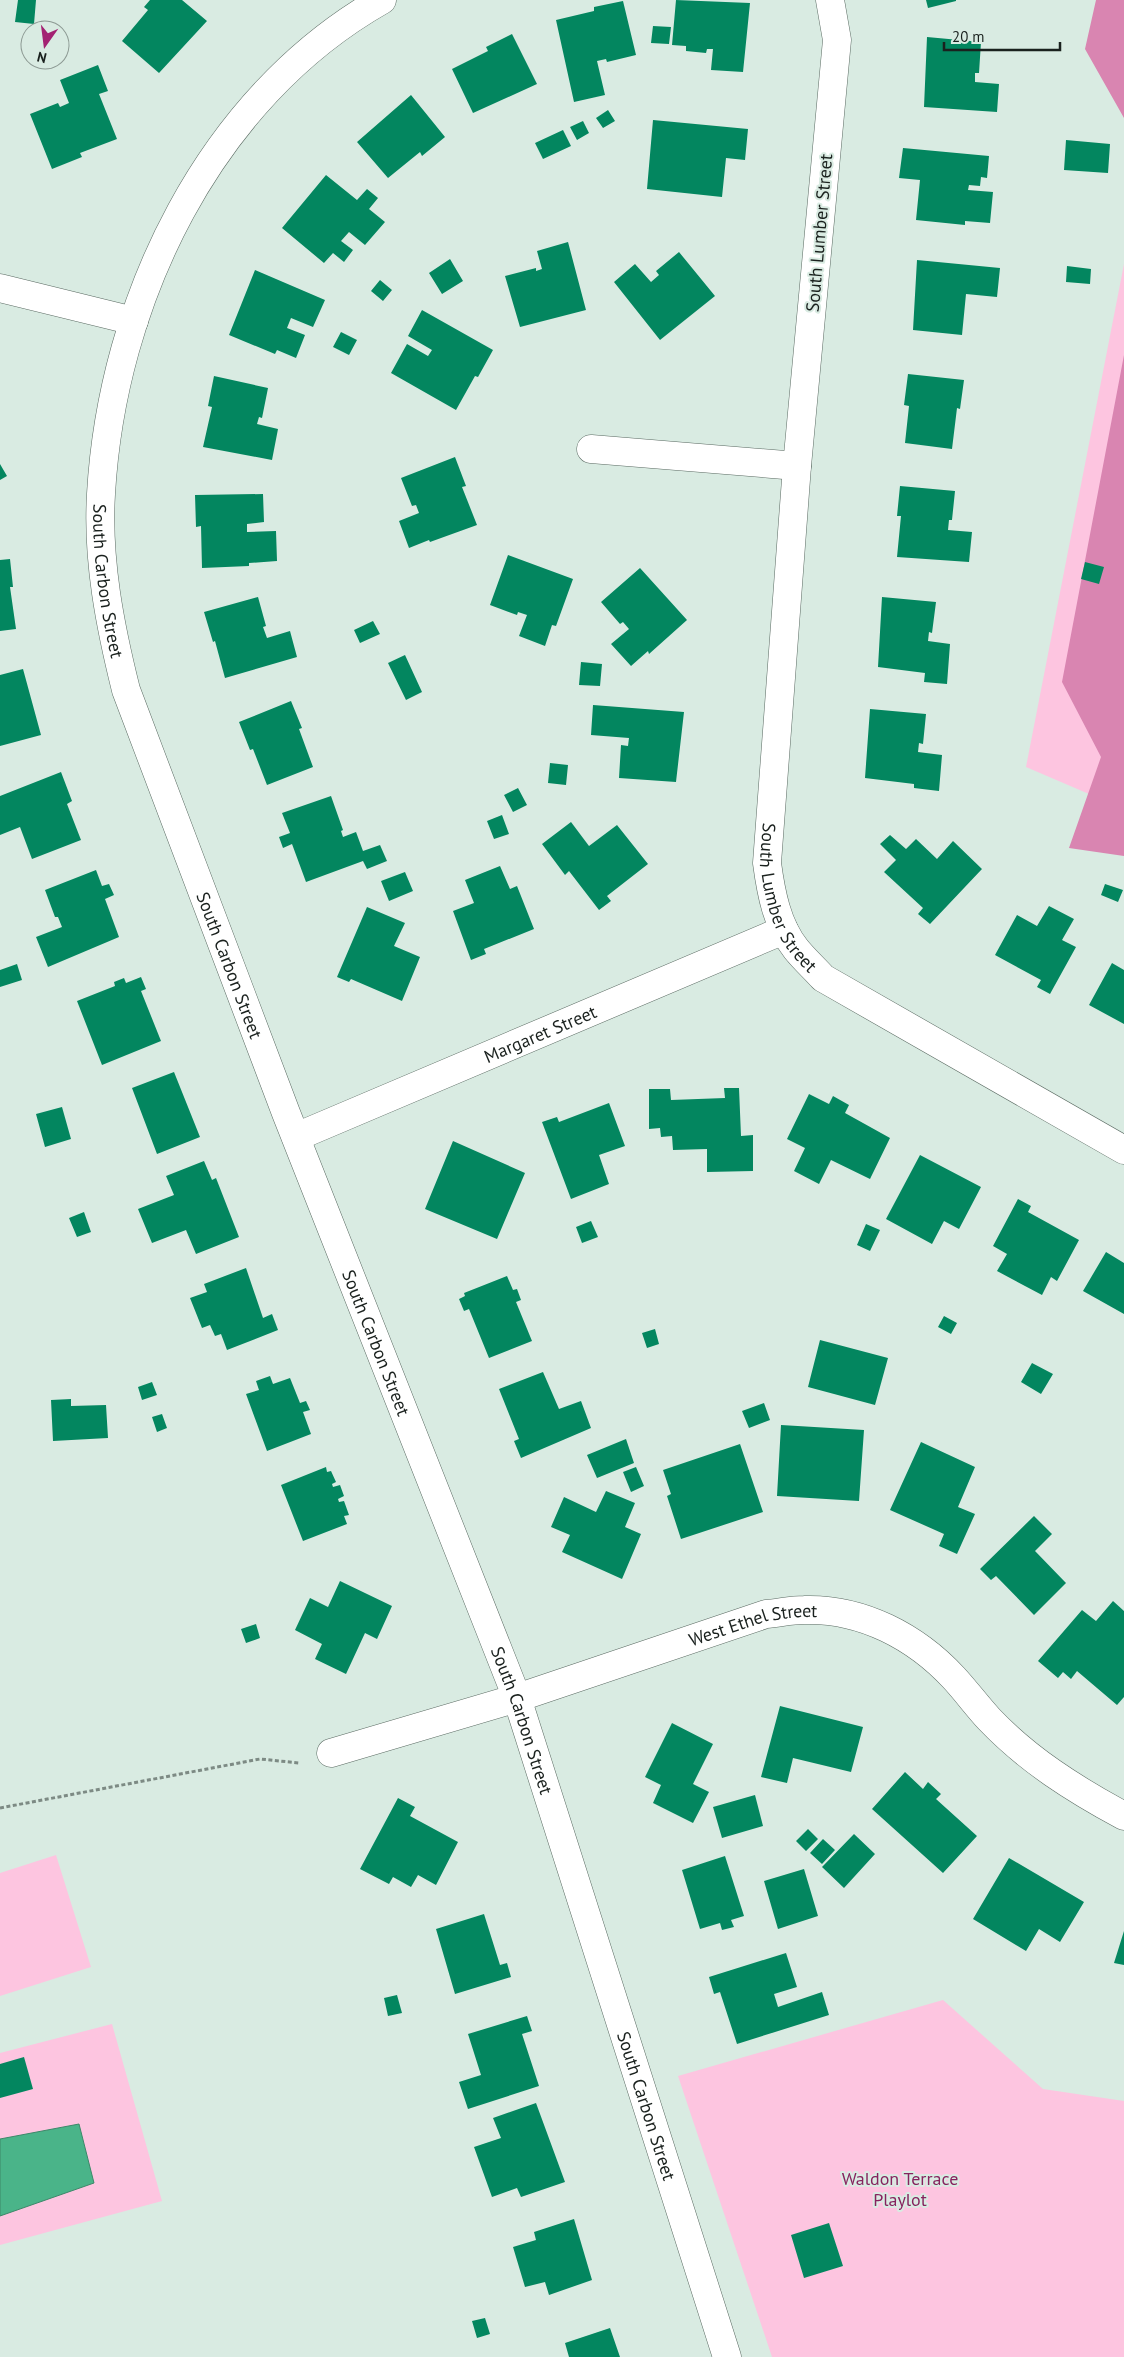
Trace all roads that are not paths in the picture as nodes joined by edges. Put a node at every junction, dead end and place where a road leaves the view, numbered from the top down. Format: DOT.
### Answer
graph roads {
  1 [pos="382,0"];
  2 [pos="830,0"];
  3 [pos="0,288"];
  4 [pos="134,321"];
  5 [pos="591,449"];
  6 [pos="797,466"];
  7 [pos="784,930"];
  8 [pos="296,1137"];
  9 [pos="1124,1150"];
  10 [pos="517,1698"];
  11 [pos="331,1753"];
  12 [pos="1124,1816"];
  13 [pos="728,2357"];
  1 -- 4 [label="street, South Carbon Street"];
  2 -- 6 [label="street, South Lumber Street"];
  3 -- 4 [label="street"];
  4 -- 8 [label="street, South Carbon Street"];
  5 -- 6 [label="street"];
  6 -- 7 [label="street, South Lumber Street"];
  7 -- 8 [label="street, Margaret Street"];
  7 -- 9 [label="street, South Lumber Street"];
  8 -- 10 [label="street, South Carbon Street"];
  10 -- 11 [label="street, West Ethel Street"];
  10 -- 12 [label="street, West Ethel Street"];
  10 -- 13 [label="street, South Carbon Street"];
}
